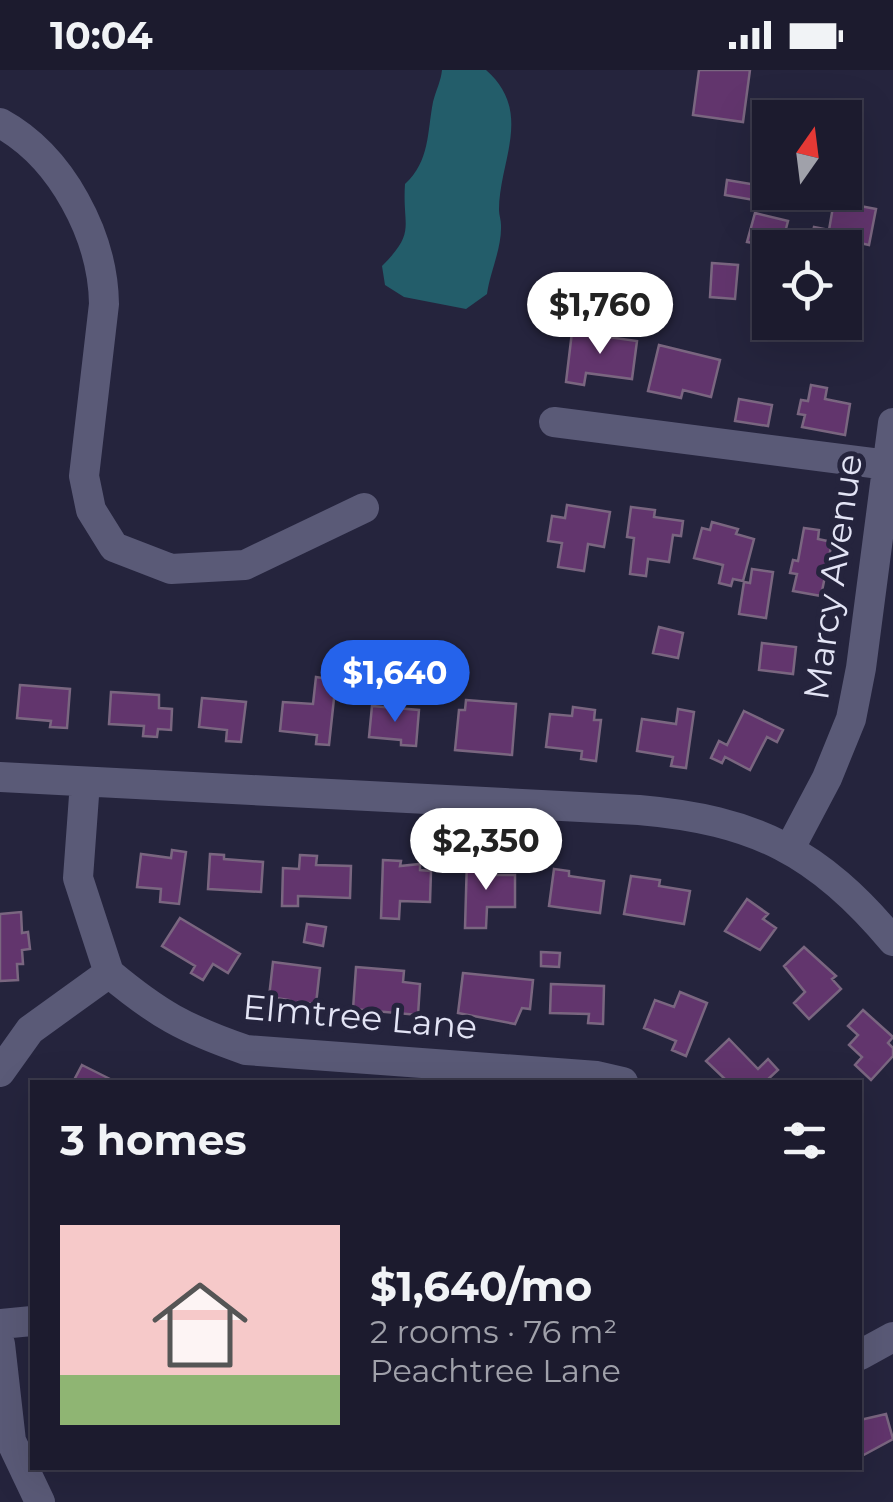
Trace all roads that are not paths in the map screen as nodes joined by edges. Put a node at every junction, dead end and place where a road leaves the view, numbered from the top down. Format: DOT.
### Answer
graph roads {
  1 [pos="0,123"];
  2 [pos="554,422"];
  3 [pos="893,424"];
  4 [pos="888,465"];
  5 [pos="364,508"];
  6 [pos="0,777"];
  7 [pos="85,782"];
  8 [pos="790,848"];
  9 [pos="893,942"];
  10 [pos="109,972"];
  11 [pos="0,1072"];
  12 [pos="614,1080"];
  13 [pos="30,1321"];
  14 [pos="0,1324"];
  15 [pos="893,1338"];
  16 [pos="0,1344"];
  17 [pos="862,1354"];
  18 [pos="40,1502"];
  1 -- 5 [label="street"];
  2 -- 4 [label="street"];
  3 -- 4 [label="street, Marcy Avenue"];
  4 -- 8 [label="street, Marcy Avenue"];
  6 -- 7 [label="street"];
  7 -- 8 [label="street"];
  7 -- 10 [label="street"];
  8 -- 9 [label="street"];
  10 -- 11 [label="street"];
  10 -- 12 [label="street, Elmtree Lane"];
  13 -- 14 [label="street"];
  15 -- 17 [label="street"];
  16 -- 18 [label="street"];
}
